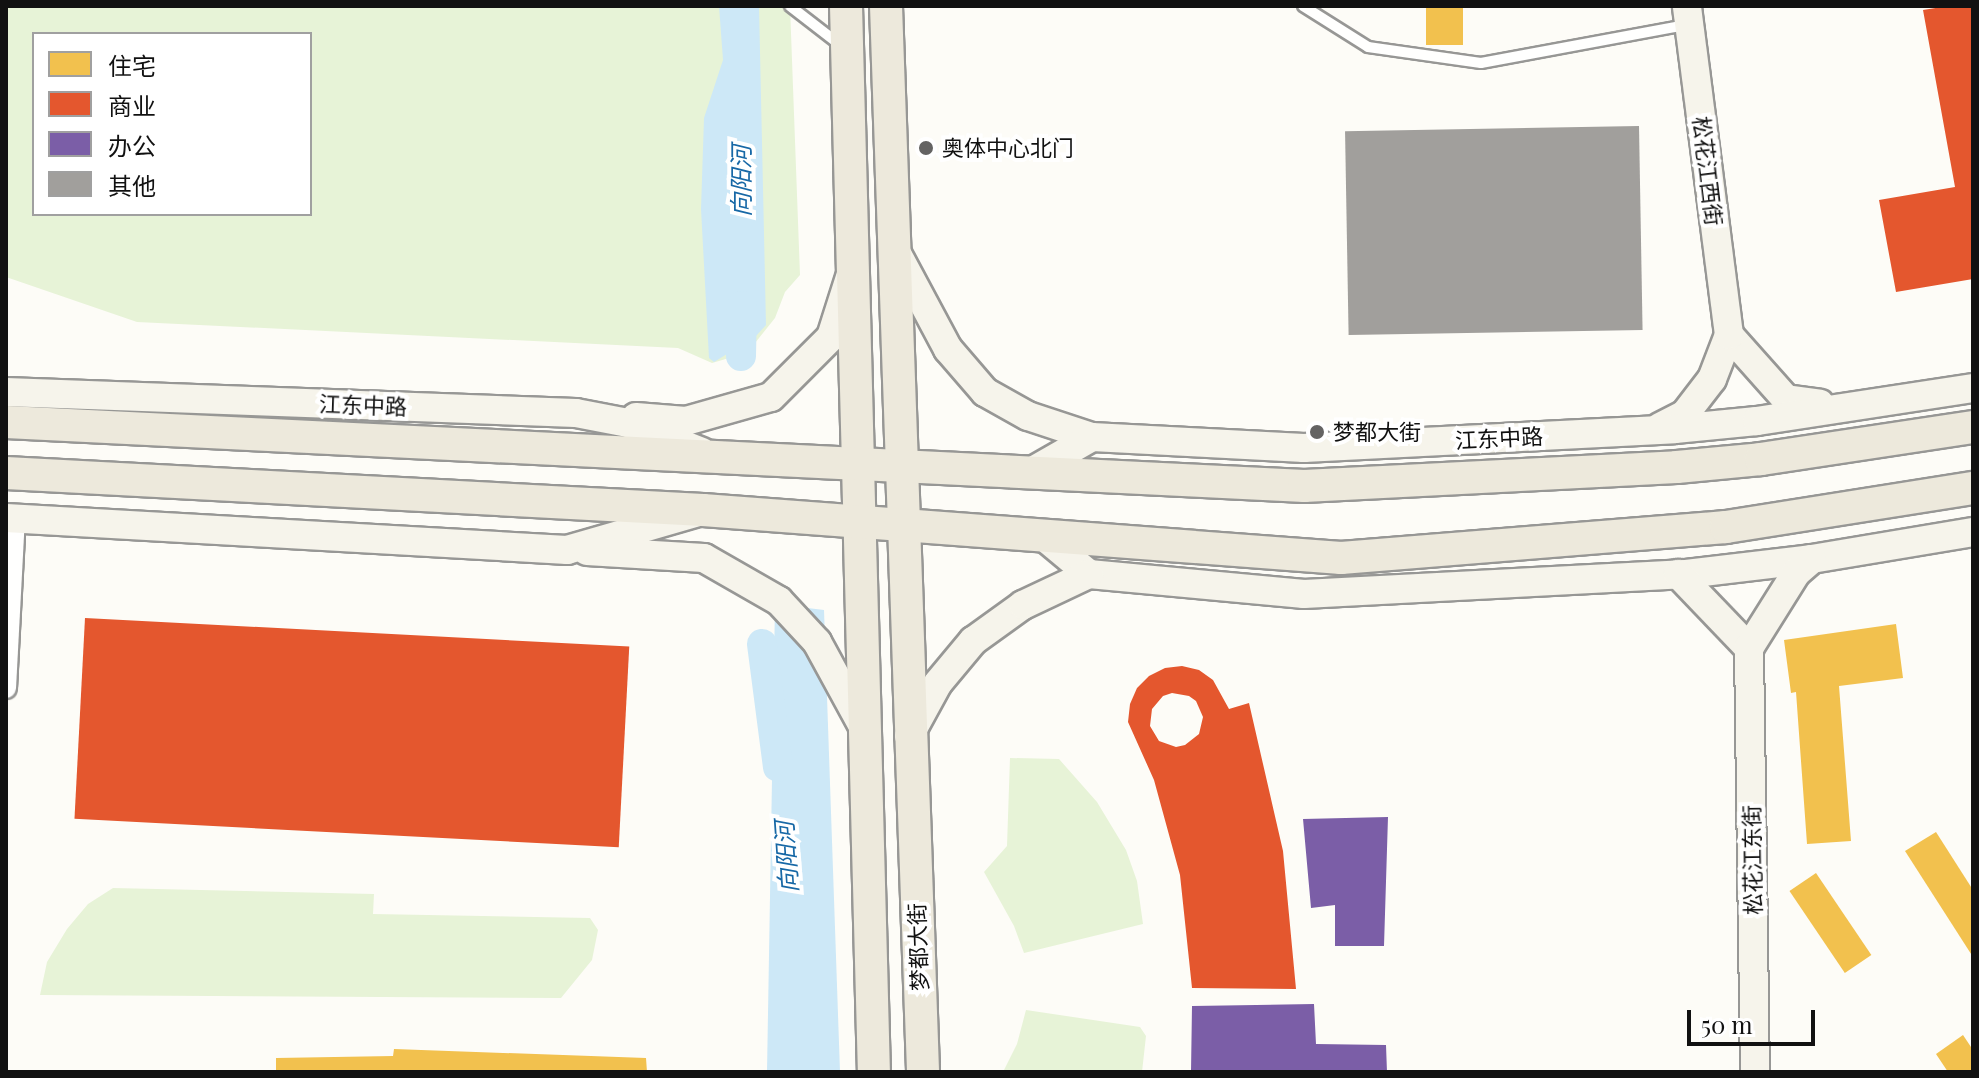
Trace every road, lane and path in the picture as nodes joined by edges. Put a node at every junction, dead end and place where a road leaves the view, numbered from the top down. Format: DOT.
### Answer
graph roads {
  1 [pos="790,6"];
  2 [pos="846,6"];
  3 [pos="886,6"];
  4 [pos="1303,6"];
  5 [pos="1688,15"];
  6 [pos="847,50"];
  7 [pos="893,246"];
  8 [pos="853,265"];
  9 [pos="1729,335"];
  10 [pos="1973,388"];
  11 [pos="6,392"];
  12 [pos="1845,408"];
  13 [pos="576,413"];
  14 [pos="6,422"];
  15 [pos="1973,427"];
  16 [pos="1656,430"];
  17 [pos="1092,437"];
  18 [pos="713,456"];
  19 [pos="859,463"];
  20 [pos="903,465"];
  21 [pos="1031,472"];
  22 [pos="6,473"];
  23 [pos="1973,488"];
  24 [pos="703,510"];
  25 [pos="10,518"];
  26 [pos="860,521"];
  27 [pos="906,525"];
  28 [pos="1973,532"];
  29 [pos="1042,535"];
  30 [pos="567,550"];
  31 [pos="1812,559"];
  32 [pos="1089,574"];
  33 [pos="1678,574"];
  34 [pos="1749,648"];
  35 [pos="6,688"];
  36 [pos="865,730"];
  37 [pos="909,736"];
  38 [pos="874,1072"];
  39 [pos="923,1072"];
  40 [pos="1755,1072"];
  1 -- 6 [label="lane"];
  2 -- 6 [label="main road"];
  3 -- 7 [label="main road, 梦都大街"];
  4 -- 5 [label="lane"];
  5 -- 9 [label="street, 松花江西街"];
  6 -- 8 [label="main road"];
  7 -- 17 [label="street, 江东中路"];
  7 -- 20 [label="main road, 梦都大街"];
  8 -- 13 [label="street"];
  8 -- 19 [label="main road"];
  9 -- 12 [label="street"];
  9 -- 16 [label="street"];
  10 -- 12 [label="street, 江东中路"];
  11 -- 13 [label="street, 江东中路"];
  12 -- 16 [label="street, 江东中路"];
  13 -- 18 [label="street, 江东中路"];
  14 -- 18 [label="main road, 江东中路"];
  15 -- 21 [label="main road, 江东中路"];
  16 -- 17 [label="street, 江东中路"];
  17 -- 21 [label="street"];
  18 -- 19 [label="main road, 江东中路"];
  19 -- 20 [label="main road, 江东中路"];
  19 -- 26 [label="main road"];
  20 -- 21 [label="main road, 江东中路"];
  20 -- 27 [label="main road, 梦都大街"];
  22 -- 24 [label="main road"];
  23 -- 29 [label="main road"];
  24 -- 26 [label="main road"];
  24 -- 30 [label="street"];
  25 -- 30 [label="street"];
  25 -- 35 [label="street"];
  26 -- 27 [label="main road"];
  26 -- 36 [label="main road"];
  27 -- 29 [label="main road"];
  27 -- 37 [label="main road, 梦都大街"];
  28 -- 31 [label="street"];
  29 -- 32 [label="street"];
  30 -- 36 [label="street"];
  31 -- 33 [label="street"];
  31 -- 34 [label="street"];
  32 -- 33 [label="street"];
  32 -- 37 [label="street"];
  33 -- 34 [label="street"];
  34 -- 40 [label="street, 松花江东街"];
  36 -- 38 [label="main road"];
  37 -- 39 [label="main road, 梦都大街"];
}
